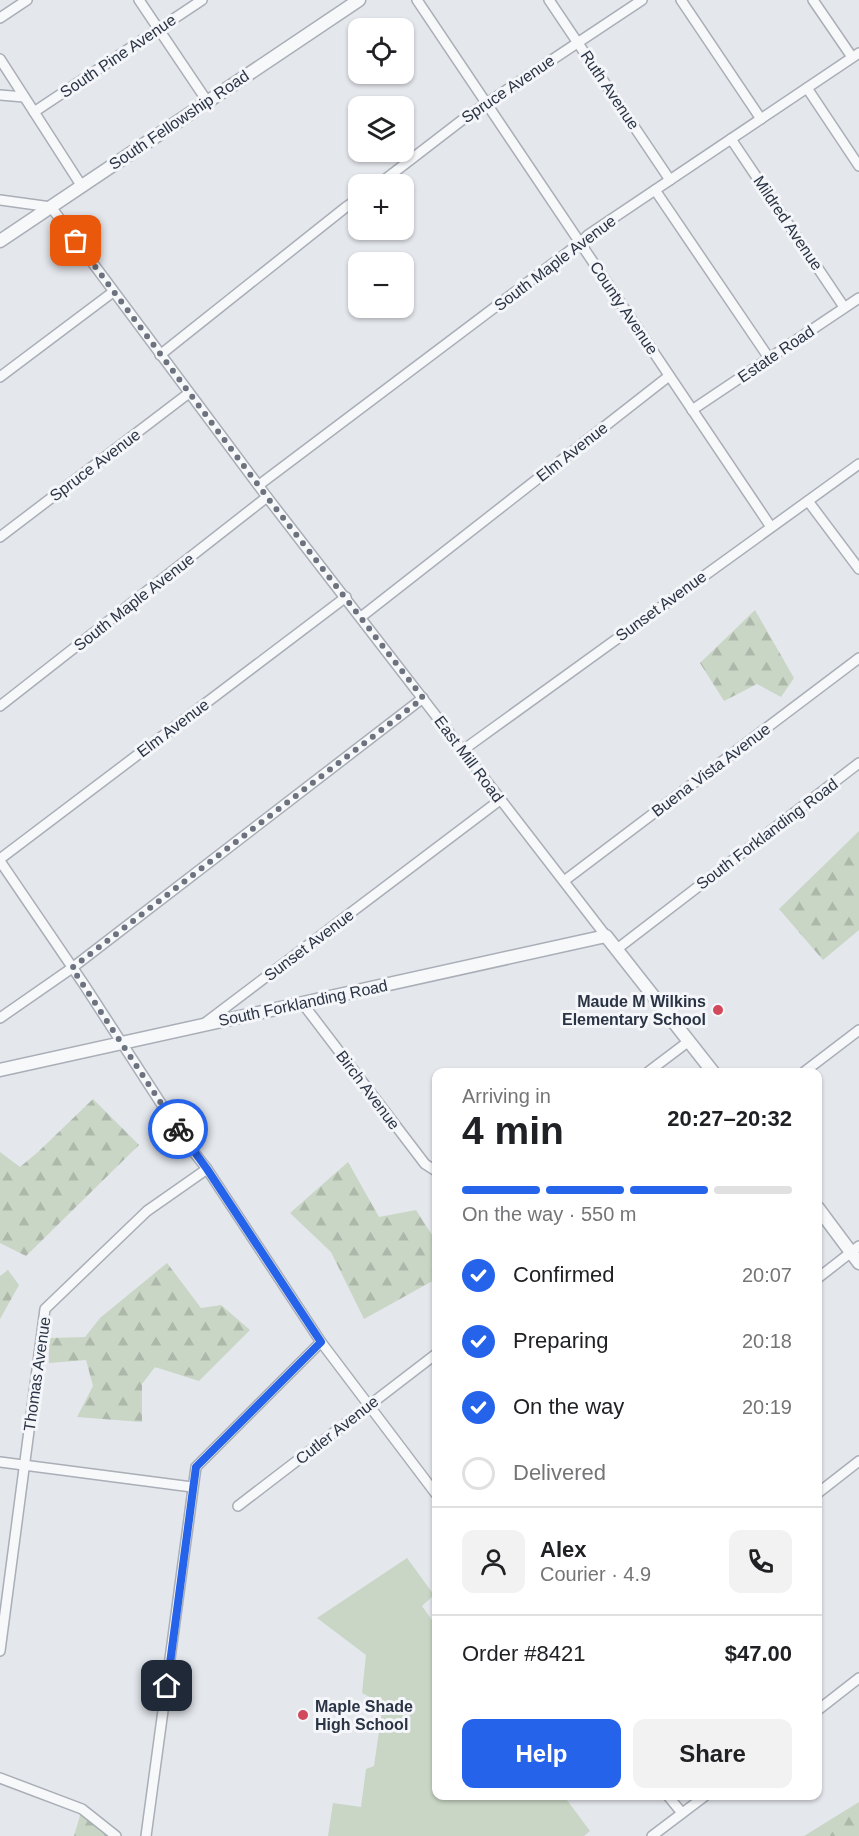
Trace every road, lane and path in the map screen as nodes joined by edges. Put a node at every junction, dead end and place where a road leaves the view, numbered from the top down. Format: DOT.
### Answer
graph roads {
  1 [pos="27,0"];
  2 [pos="139,0"];
  3 [pos="202,0"];
  4 [pos="359,0"];
  5 [pos="417,0"];
  6 [pos="549,0"];
  7 [pos="642,0"];
  8 [pos="681,0"];
  9 [pos="813,0"];
  10 [pos="0,18"];
  11 [pos="158,28"];
  12 [pos="578,42"];
  13 [pos="855,55"];
  14 [pos="0,59"];
  15 [pos="807,88"];
  16 [pos="0,95"];
  17 [pos="24,98"];
  18 [pos="207,101"];
  19 [pos="486,103"];
  20 [pos="34,112"];
  21 [pos="761,119"];
  22 [pos="731,139"];
  23 [pos="859,166"];
  24 [pos="392,174"];
  25 [pos="670,180"];
  26 [pos="81,185"];
  27 [pos="655,190"];
  28 [pos="0,200"];
  29 [pos="348,206"];
  30 [pos="51,207"];
  31 [pos="0,241"];
  32 [pos="580,243"];
  33 [pos="112,292"];
  34 [pos="859,298"];
  35 [pos="844,308"];
  36 [pos="160,355"];
  37 [pos="769,358"];
  38 [pos="669,376"];
  39 [pos="0,377"];
  40 [pos="189,393"];
  41 [pos="692,410"];
  42 [pos="859,464"];
  43 [pos="259,485"];
  44 [pos="267,497"];
  45 [pos="808,501"];
  46 [pos="771,527"];
  47 [pos="0,537"];
  48 [pos="859,569"];
  49 [pos="345,597"];
  50 [pos="361,617"];
  51 [pos="859,658"];
  52 [pos="423,698"];
  53 [pos="0,706"];
  54 [pos="463,750"];
  55 [pos="859,763"];
  56 [pos="500,800"];
  57 [pos="0,860"];
  58 [pos="564,881"];
  59 [pos="606,936"];
  60 [pos="617,949"];
  61 [pos="72,968"];
  62 [pos="303,1004"];
  63 [pos="0,1018"];
  64 [pos="203,1024"];
  65 [pos="859,1030"];
  66 [pos="689,1041"];
  67 [pos="122,1042"];
  68 [pos="653,1068"];
  69 [pos="710,1068"];
  70 [pos="809,1068"];
  71 [pos="0,1070"];
  72 [pos="432,1168"];
  73 [pos="207,1169"];
  74 [pos="822,1212"];
  75 [pos="855,1249"];
  76 [pos="859,1263"];
  77 [pos="822,1275"];
  78 [pos="321,1342"];
  79 [pos="432,1357"];
  80 [pos="369,1406"];
  81 [pos="859,1461"];
  82 [pos="0,1462"];
  83 [pos="25,1466"];
  84 [pos="192,1487"];
  85 [pos="432,1489"];
  86 [pos="822,1490"];
  87 [pos="238,1506"];
  88 [pos="0,1651"];
  89 [pos="859,1678"];
  90 [pos="822,1707"];
  91 [pos="0,1778"];
  92 [pos="671,1800"];
  93 [pos="700,1800"];
  94 [pos="682,1813"];
  95 [pos="116,1836"];
  96 [pos="146,1836"];
  97 [pos="652,1836"];
  1 -- 10 [label="street"];
  2 -- 11 [label="street"];
  3 -- 11 [label="street, South Pine Avenue"];
  4 -- 18 [label="street, South Fellowship Road"];
  5 -- 19 [label="street, County Avenue"];
  6 -- 12 [label="street, Ruth Avenue"];
  7 -- 12 [label="street, Spruce Avenue"];
  8 -- 21 [label="street"];
  9 -- 13 [label="street"];
  11 -- 18 [label="street"];
  11 -- 20 [label="street, South Pine Avenue"];
  12 -- 19 [label="street, Spruce Avenue"];
  12 -- 25 [label="street, Ruth Avenue"];
  13 -- 15 [label="street, South Maple Avenue"];
  14 -- 17 [label="street"];
  15 -- 21 [label="street, South Maple Avenue"];
  15 -- 23 [label="street"];
  16 -- 17 [label="street"];
  17 -- 20 [label="street"];
  18 -- 26 [label="street, South Fellowship Road"];
  19 -- 24 [label="street, Spruce Avenue"];
  19 -- 32 [label="street, County Avenue"];
  20 -- 26 [label="street"];
  21 -- 22 [label="street, South Maple Avenue"];
  22 -- 25 [label="street, South Maple Avenue"];
  22 -- 35 [label="street, Mildred Avenue"];
  25 -- 27 [label="street, South Maple Avenue"];
  26 -- 30 [label="street, South Fellowship Road"];
  27 -- 32 [label="street, South Maple Avenue"];
  27 -- 37 [label="street"];
  28 -- 30 [label="street"];
  29 -- 36 [label="street"];
  30 -- 31 [label="street, South Fellowship Road"];
  30 -- 33 [label="street, East Mill Road"];
  32 -- 38 [label="street, County Avenue"];
  32 -- 43 [label="street, South Maple Avenue"];
  33 -- 36 [label="street, East Mill Road"];
  33 -- 39 [label="street"];
  34 -- 35 [label="street, Estate Road"];
  35 -- 37 [label="street, Estate Road"];
  36 -- 40 [label="street, East Mill Road"];
  37 -- 41 [label="street, Estate Road"];
  38 -- 41 [label="street, County Avenue"];
  38 -- 50 [label="street, Elm Avenue"];
  40 -- 43 [label="street, East Mill Road"];
  40 -- 47 [label="street, Spruce Avenue"];
  41 -- 46 [label="street, County Avenue"];
  42 -- 45 [label="street, Sunset Avenue"];
  43 -- 44 [label="street, East Mill Road"];
  44 -- 49 [label="street, East Mill Road"];
  44 -- 53 [label="street, South Maple Avenue"];
  45 -- 46 [label="street, Sunset Avenue"];
  45 -- 48 [label="street"];
  46 -- 54 [label="street, Sunset Avenue"];
  49 -- 50 [label="street, East Mill Road"];
  49 -- 57 [label="street, Elm Avenue"];
  50 -- 52 [label="street, East Mill Road"];
  51 -- 58 [label="street, Buena Vista Avenue"];
  52 -- 54 [label="street, East Mill Road"];
  52 -- 61 [label="street"];
  54 -- 56 [label="street, East Mill Road"];
  55 -- 60 [label="street, South Forklanding Road"];
  56 -- 58 [label="street, East Mill Road"];
  56 -- 64 [label="street, Sunset Avenue"];
  57 -- 61 [label="street"];
  58 -- 59 [label="street, East Mill Road"];
  59 -- 60 [label="street"];
  59 -- 62 [label="street, South Forklanding Road"];
  60 -- 66 [label="street"];
  61 -- 63 [label="street"];
  61 -- 67 [label="street"];
  62 -- 64 [label="street, South Forklanding Road"];
  62 -- 72 [label="street, Birch Avenue"];
  64 -- 67 [label="street, South Forklanding Road"];
  65 -- 70 [label="street"];
  66 -- 68 [label="street"];
  66 -- 69 [label="street"];
  67 -- 71 [label="street, South Forklanding Road"];
  67 -- 73 [label="street"];
  73 -- 78 [label="street"];
  73 -- 83 [label="street, Thomas Avenue"];
  74 -- 75 [label="street"];
  75 -- 76 [label="street"];
  75 -- 77 [label="street"];
  78 -- 80 [label="street"];
  78 -- 84 [label="street"];
  79 -- 80 [label="street, Cutler Avenue"];
  80 -- 85 [label="street"];
  80 -- 87 [label="street, Cutler Avenue"];
  81 -- 86 [label="street"];
  82 -- 83 [label="street"];
  83 -- 84 [label="street"];
  83 -- 88 [label="street, Thomas Avenue"];
  84 -- 96 [label="street"];
  89 -- 90 [label="street"];
  91 -- 95 [label="street"];
  92 -- 94 [label="street"];
  93 -- 94 [label="street"];
  94 -- 97 [label="street"];
}
